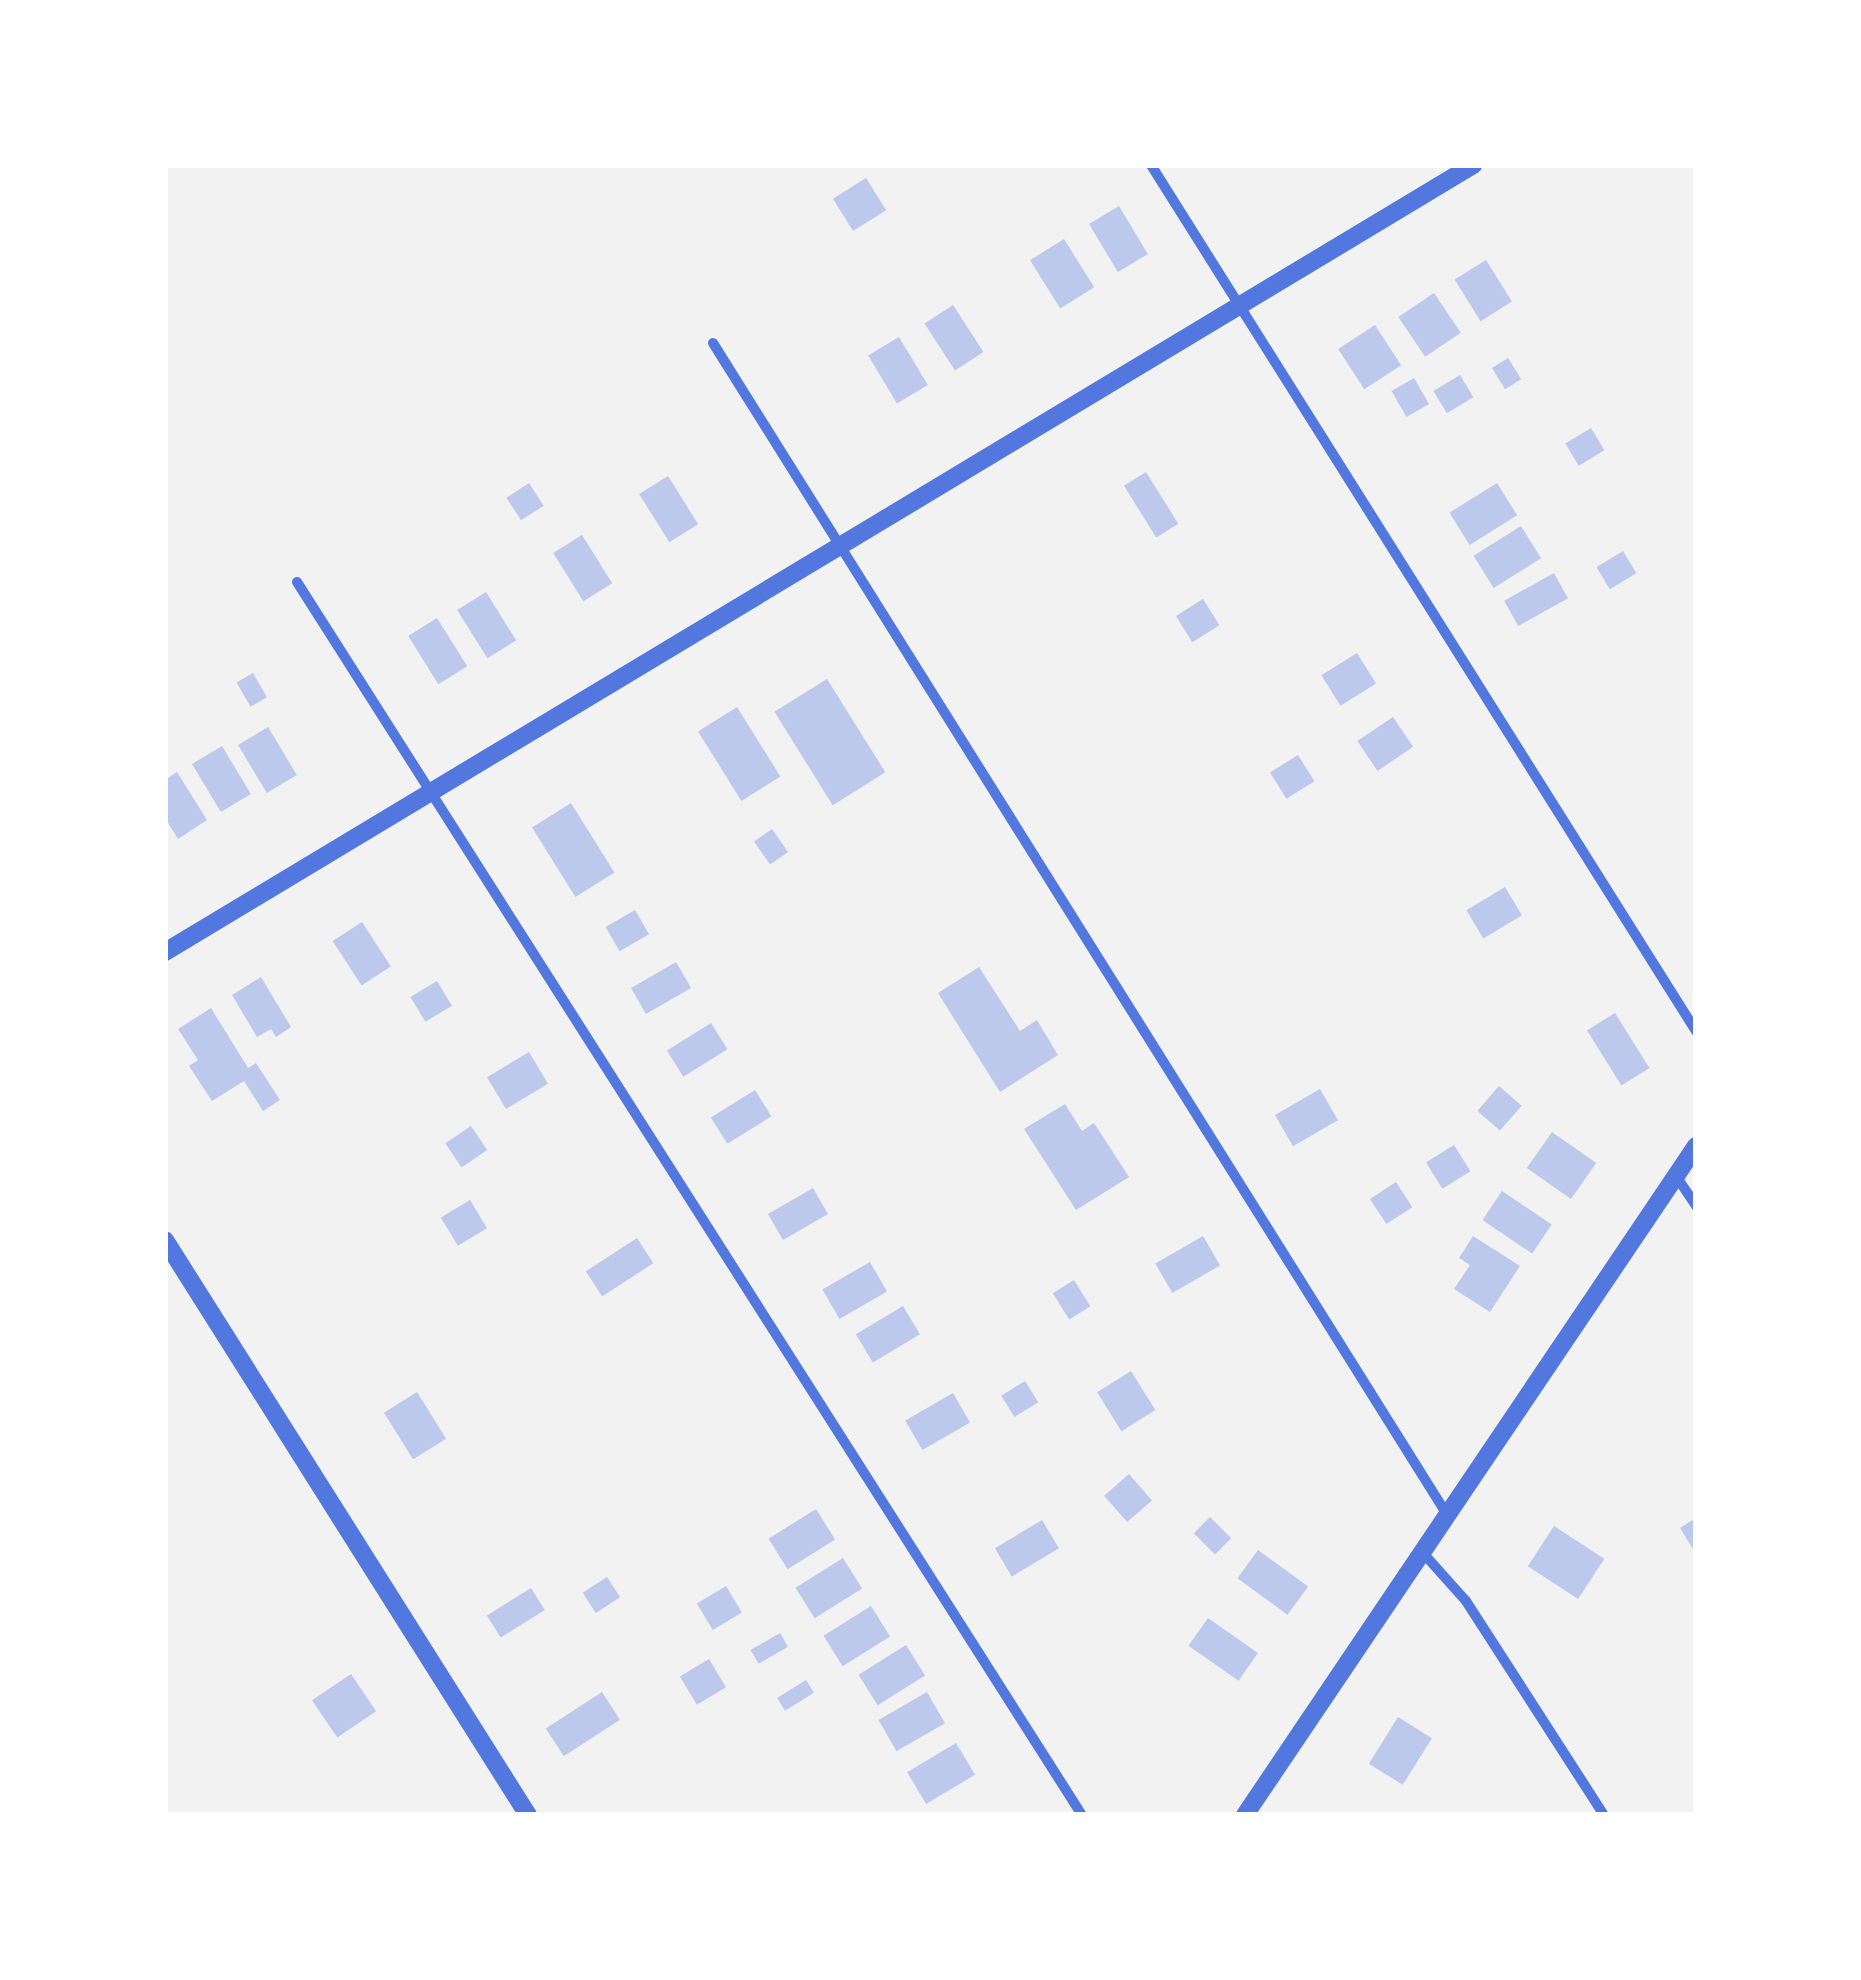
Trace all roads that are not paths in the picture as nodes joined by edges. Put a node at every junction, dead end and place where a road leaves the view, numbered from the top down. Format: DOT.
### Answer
graph roads {
  1 [pos="1150,165"];
  2 [pos="1472,165"];
  3 [pos="1239,305"];
  4 [pos="713,344"];
  5 [pos="838,547"];
  6 [pos="297,582"];
  7 [pos="435,790"];
  8 [pos="165,952"];
  9 [pos="1696,1031"];
  10 [pos="1696,1146"];
  11 [pos="1676,1176"];
  12 [pos="1696,1206"];
  13 [pos="165,1240"];
  14 [pos="1448,1516"];
  15 [pos="1424,1554"];
  16 [pos="526,1814"];
  17 [pos="1082,1815"];
  18 [pos="1245,1815"];
  19 [pos="1604,1815"];
  1 -- 3 [label="street"];
  2 -- 3 [label="street"];
  3 -- 5 [label="street"];
  3 -- 9 [label="street"];
  4 -- 5 [label="street"];
  5 -- 7 [label="street"];
  5 -- 14 [label="street"];
  6 -- 7 [label="street"];
  7 -- 8 [label="street"];
  7 -- 17 [label="street"];
  10 -- 11 [label="street"];
  11 -- 12 [label="street"];
  11 -- 14 [label="street"];
  13 -- 16 [label="street"];
  14 -- 15 [label="street"];
  15 -- 18 [label="street"];
  15 -- 19 [label="street"];
}
